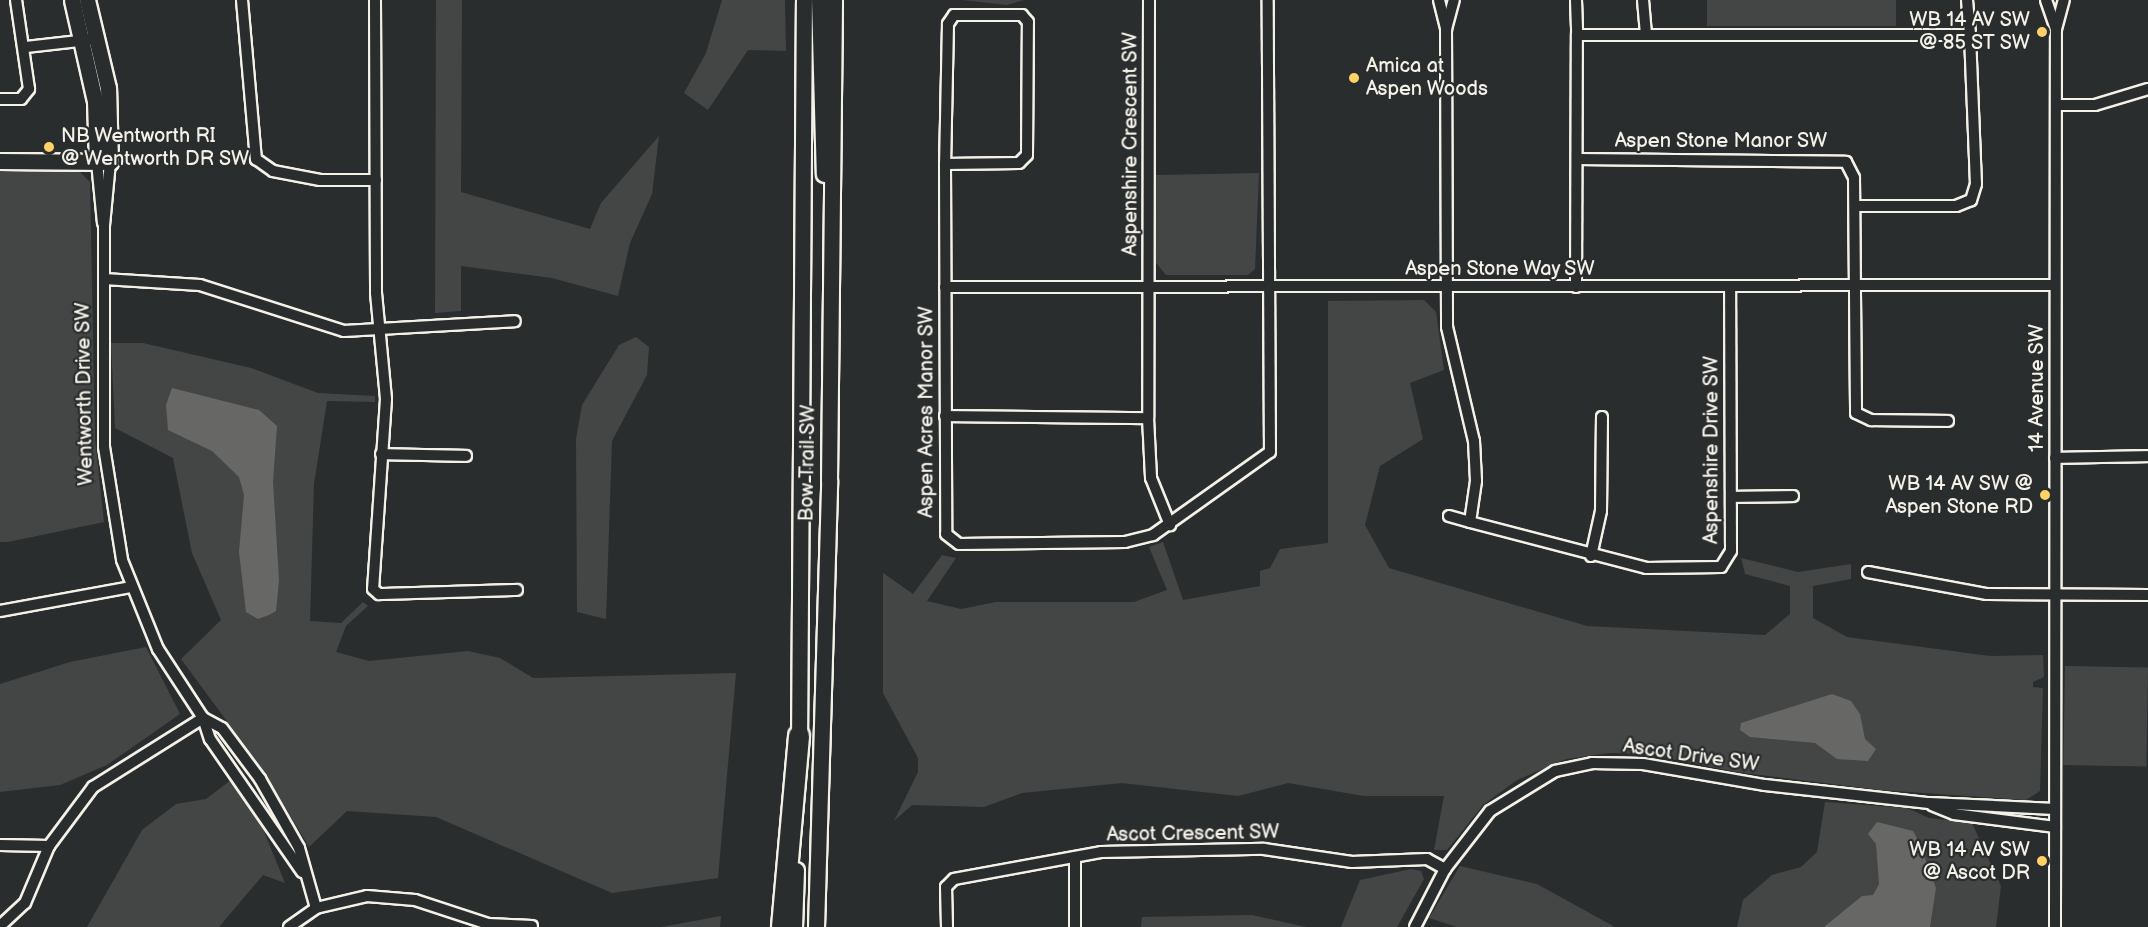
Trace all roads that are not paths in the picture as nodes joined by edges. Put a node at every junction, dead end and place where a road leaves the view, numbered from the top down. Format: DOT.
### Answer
graph roads {
  1 [pos="16,0"];
  2 [pos="72,0"];
  3 [pos="87,0"];
  4 [pos="242,0"];
  5 [pos="375,0"];
  6 [pos="804,0"];
  7 [pos="819,0"];
  8 [pos="834,0"];
  9 [pos="844,0"];
  10 [pos="1149,0"];
  11 [pos="1268,0"];
  12 [pos="1439,0"];
  13 [pos="1454,0"];
  14 [pos="1576,0"];
  15 [pos="1642,0"];
  16 [pos="1967,0"];
  17 [pos="2046,0"];
  18 [pos="2064,0"];
  19 [pos="1446,29"];
  20 [pos="2056,29"];
  21 [pos="1577,35"];
  22 [pos="1646,35"];
  23 [pos="1970,35"];
  24 [pos="97,37"];
  25 [pos="82,41"];
  26 [pos="26,47"];
  27 [pos="2148,89"];
  28 [pos="0,99"];
  29 [pos="2056,105"];
  30 [pos="1577,159"];
  31 [pos="0,161"];
  32 [pos="103,162"];
  33 [pos="945,164"];
  34 [pos="376,180"];
  35 [pos="1855,206"];
  36 [pos="834,239"];
  37 [pos="104,279"];
  38 [pos="2055,285"];
  39 [pos="945,286"];
  40 [pos="1854,286"];
  41 [pos="1268,287"];
  42 [pos="1447,287"];
  43 [pos="1576,287"];
  44 [pos="1149,288"];
  45 [pos="1730,288"];
  46 [pos="830,303"];
  47 [pos="514,321"];
  48 [pos="379,331"];
  49 [pos="945,416"];
  50 [pos="1602,417"];
  51 [pos="1148,418"];
  52 [pos="1948,420"];
  53 [pos="381,454"];
  54 [pos="466,456"];
  55 [pos="2148,456"];
  56 [pos="2055,458"];
  57 [pos="1793,496"];
  58 [pos="1731,497"];
  59 [pos="1449,516"];
  60 [pos="1470,522"];
  61 [pos="1170,525"];
  62 [pos="1591,556"];
  63 [pos="1868,572"];
  64 [pos="131,587"];
  65 [pos="517,590"];
  66 [pos="2055,594"];
  67 [pos="2148,595"];
  68 [pos="0,611"];
  69 [pos="203,718"];
  70 [pos="799,736"];
  71 [pos="1929,803"];
  72 [pos="2055,809"];
  73 [pos="2055,827"];
  74 [pos="0,845"];
  75 [pos="49,846"];
  76 [pos="1075,857"];
  77 [pos="1445,869"];
  78 [pos="302,872"];
  79 [pos="316,908"];
  80 [pos="464,922"];
  81 [pos="0,926"];
  82 [pos="532,926"];
  83 [pos="289,927"];
  84 [pos="782,927"];
  85 [pos="794,927"];
  86 [pos="816,927"];
  87 [pos="946,927"];
  88 [pos="1075,927"];
  89 [pos="1415,927"];
  90 [pos="2055,927"];
  1 -- 26 [label="street"];
  2 -- 25 [label="main road, Wentworth Drive SW"];
  3 -- 24 [label="main road, Wentworth Drive SW"];
  4 -- 34 [label="street"];
  5 -- 34 [label="street"];
  6 -- 70 [label="main road, Bow Trail SW"];
  7 -- 46 [label="main road"];
  8 -- 36 [label="main road, Bow Trail SW"];
  9 -- 36 [label="main road"];
  10 -- 44 [label="street, Aspenshire Crescent SW"];
  11 -- 41 [label="street"];
  12 -- 19 [label="street"];
  13 -- 19 [label="street"];
  14 -- 21 [label="street"];
  15 -- 22 [label="street"];
  16 -- 23 [label="street"];
  17 -- 20 [label="street, 14 Avenue SW"];
  18 -- 20 [label="street, 14 Avenue SW"];
  19 -- 42 [label="street"];
  20 -- 29 [label="street, 14 Avenue SW"];
  21 -- 22 [label="street"];
  21 -- 30 [label="street"];
  22 -- 23 [label="street"];
  23 -- 35 [label="street"];
  24 -- 25 [label="street"];
  24 -- 32 [label="main road, Wentworth Drive SW"];
  25 -- 26 [label="street"];
  25 -- 32 [label="main road, Wentworth Drive SW"];
  26 -- 28 [label="street"];
  27 -- 29 [label="street"];
  29 -- 38 [label="street, 14 Avenue SW"];
  30 -- 35 [label="street, Aspen Stone Manor SW"];
  30 -- 43 [label="street"];
  31 -- 32 [label="main road"];
  32 -- 37 [label="street, Wentworth Drive SW"];
  33 -- 33 [label="street, Aspen Acres Manor SW"];
  33 -- 39 [label="street, Aspen Acres Manor SW"];
  34 -- 48 [label="street"];
  35 -- 40 [label="street, Aspen Stone Manor SW"];
  36 -- 46 [label="main road, Bow Trail SW"];
  37 -- 48 [label="street"];
  37 -- 64 [label="street, Wentworth Drive SW"];
  38 -- 40 [label="street, Aspen Stone Way SW"];
  38 -- 56 [label="street, 14 Avenue SW"];
  39 -- 44 [label="street, Aspen Stone Way SW"];
  39 -- 49 [label="street, Aspen Acres Manor SW"];
  40 -- 45 [label="street, Aspen Stone Way SW"];
  40 -- 52 [label="street, Aspen Stone Manor SW"];
  41 -- 42 [label="street, Aspen Stone Way SW"];
  41 -- 44 [label="street, Aspen Stone Way SW"];
  41 -- 61 [label="street, Aspen Acres Manor SW"];
  42 -- 43 [label="street, Aspen Stone Way SW"];
  42 -- 60 [label="street"];
  43 -- 45 [label="street, Aspen Stone Way SW"];
  44 -- 51 [label="street, Aspenshire Crescent SW"];
  45 -- 58 [label="street, Aspenshire Drive SW"];
  46 -- 86 [label="main road, Bow Trail SW"];
  47 -- 48 [label="street"];
  48 -- 53 [label="street"];
  49 -- 51 [label="street"];
  49 -- 61 [label="street, Aspen Acres Manor SW"];
  50 -- 62 [label="street"];
  51 -- 61 [label="street, Aspenshire Crescent SW"];
  53 -- 54 [label="street"];
  53 -- 65 [label="street"];
  55 -- 56 [label="street"];
  56 -- 66 [label="street, 14 Avenue SW"];
  57 -- 58 [label="street"];
  58 -- 62 [label="street, Aspenshire Drive SW"];
  59 -- 60 [label="street, Aspenshire Drive SW"];
  60 -- 62 [label="street, Aspenshire Drive SW"];
  63 -- 66 [label="street"];
  64 -- 68 [label="street"];
  64 -- 69 [label="street, Wentworth Drive SW"];
  66 -- 67 [label="street"];
  66 -- 72 [label="street, 14 Avenue SW"];
  69 -- 75 [label="street"];
  69 -- 78 [label="street, Wentworth Drive SW"];
  69 -- 78 [label="street, Wentworth Drive SW"];
  70 -- 84 [label="highway"];
  70 -- 85 [label="main road, Bow Trail SW"];
  71 -- 72 [label="street, Ascot Drive SW"];
  71 -- 73 [label="street, Ascot Drive SW"];
  71 -- 77 [label="street, Ascot Drive SW"];
  72 -- 73 [label="street, 14 Avenue SW"];
  73 -- 90 [label="street, 14 Avenue SW"];
  74 -- 75 [label="street"];
  75 -- 81 [label="street"];
  76 -- 77 [label="street, Ascot Crescent SW"];
  76 -- 87 [label="street, Ascot Crescent SW"];
  76 -- 88 [label="street"];
  77 -- 89 [label="street, Ascot Drive SW"];
  78 -- 79 [label="street, Wentworth Drive SW"];
  79 -- 80 [label="street"];
  79 -- 83 [label="street"];
  80 -- 82 [label="street"];
}
